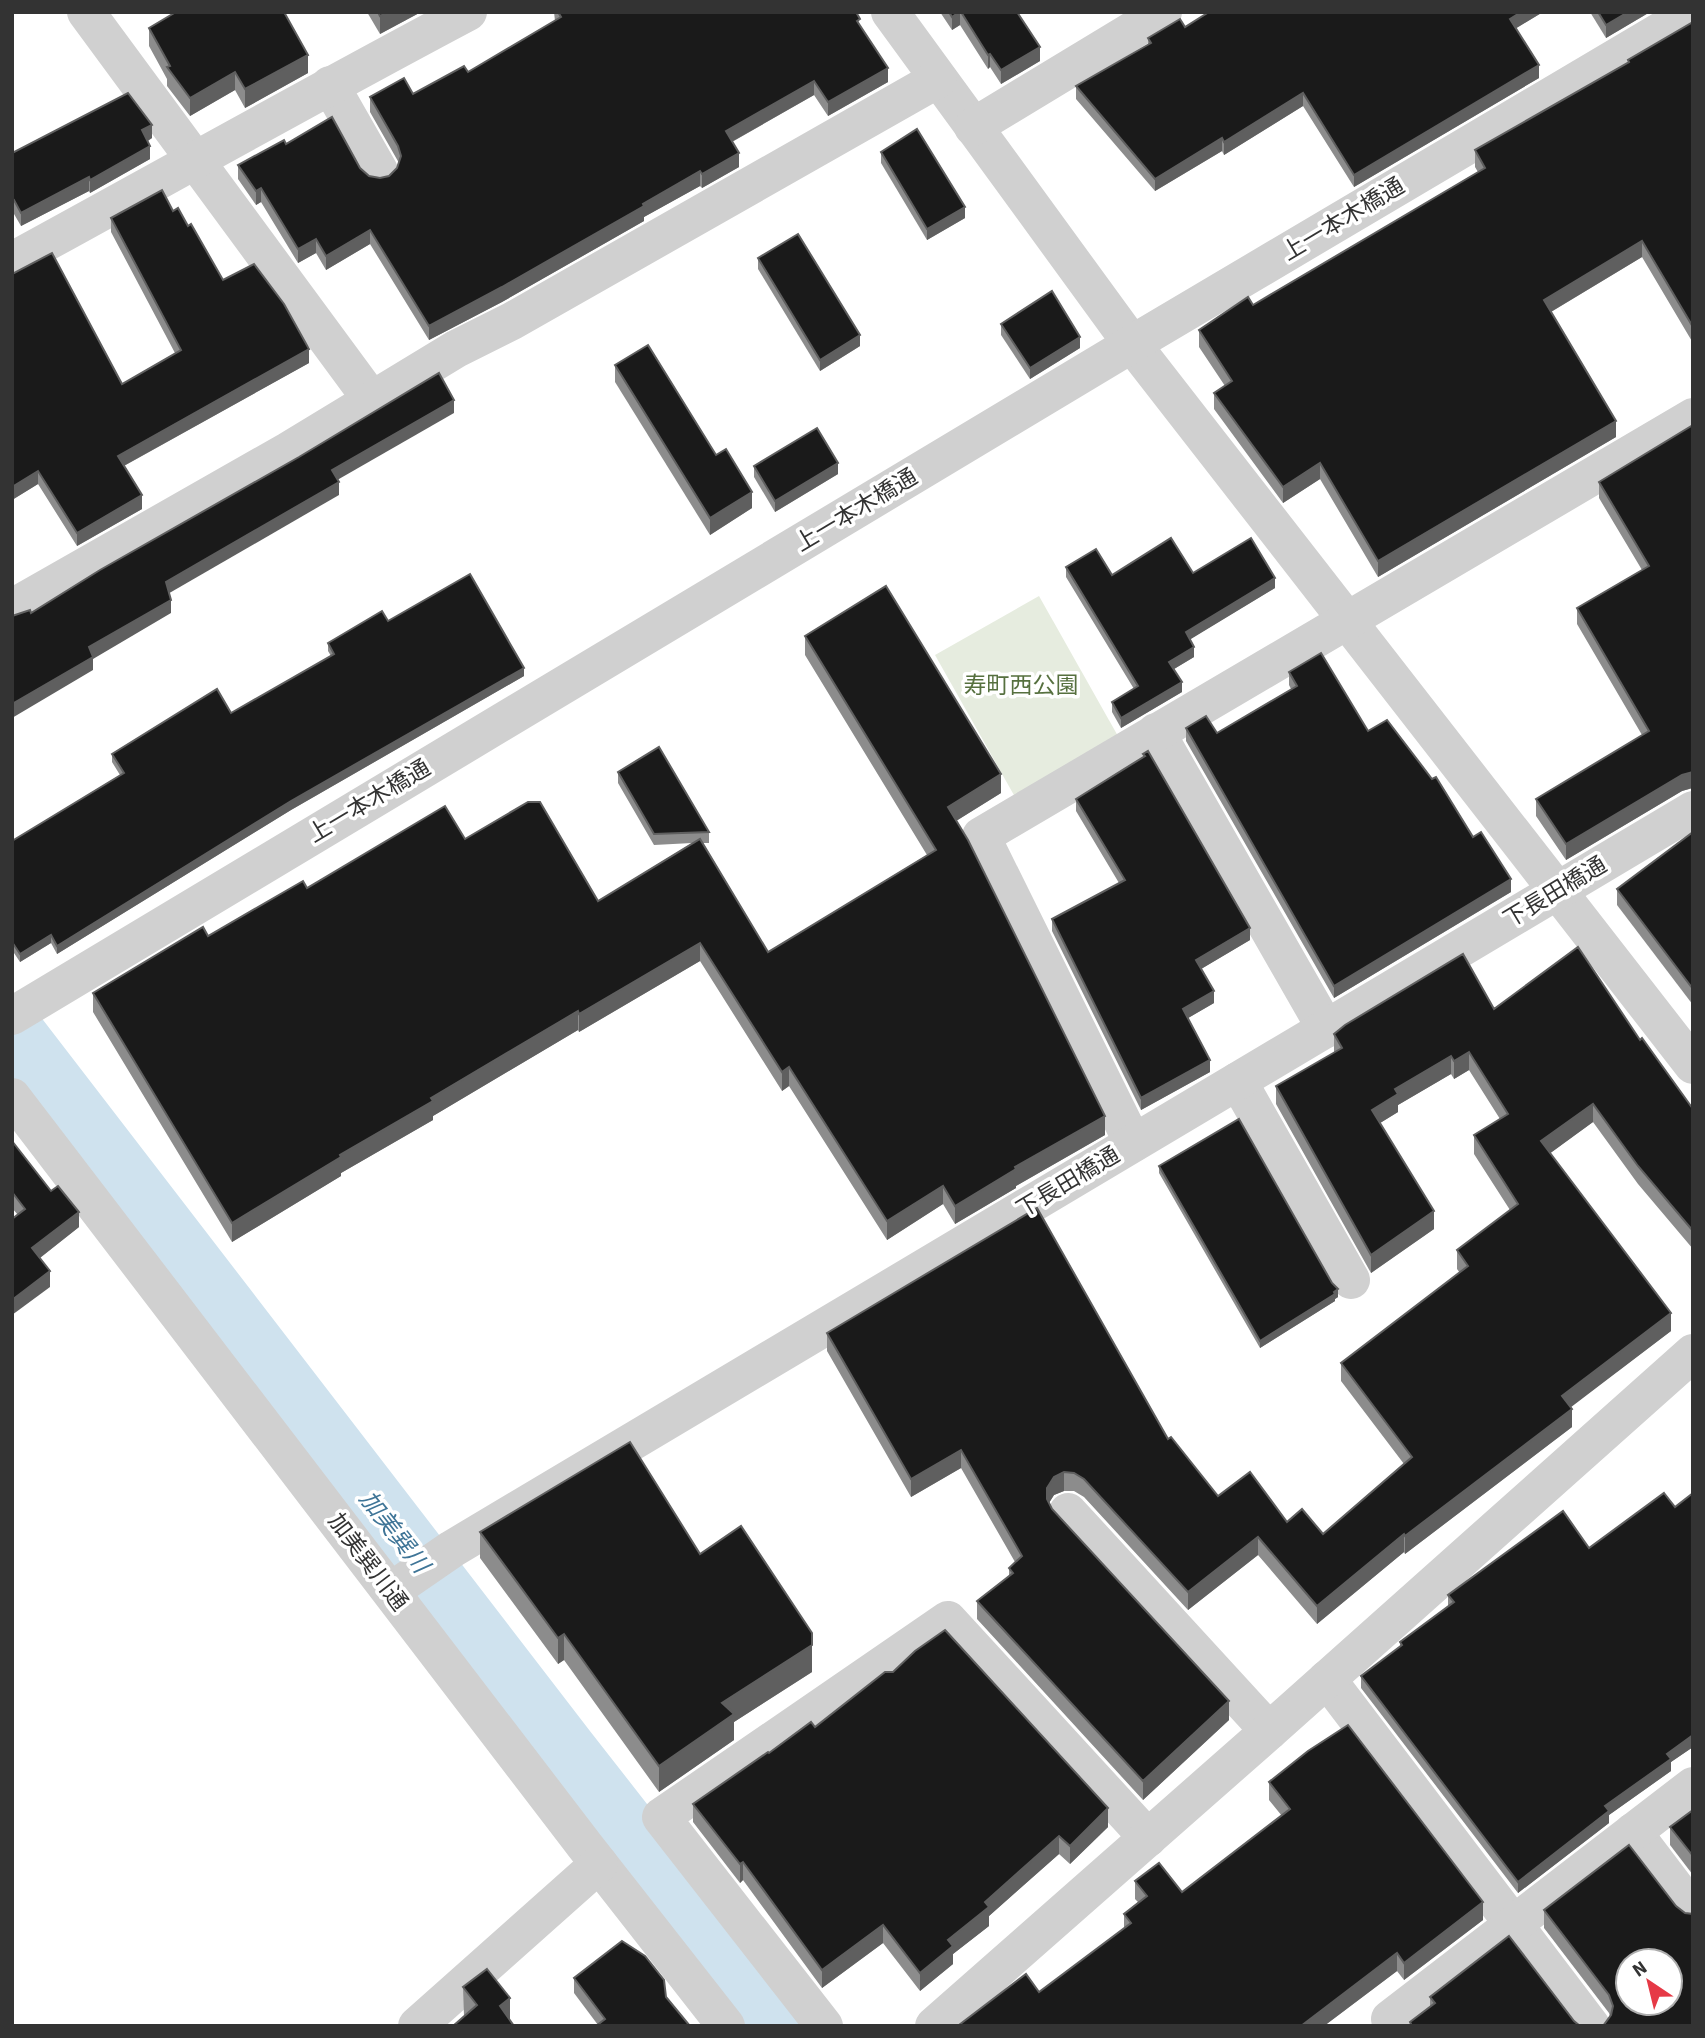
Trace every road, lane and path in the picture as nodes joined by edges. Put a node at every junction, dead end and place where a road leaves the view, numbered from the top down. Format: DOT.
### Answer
graph roads {
  1 [pos="86,12"];
  2 [pos="468,12"];
  3 [pos="890,12"];
  4 [pos="1163,12"];
  5 [pos="1693,12"];
  6 [pos="938,79"];
  7 [pos="330,85"];
  8 [pos="973,127"];
  9 [pos="197,161"];
  10 [pos="379,171"];
  11 [pos="12,261"];
  12 [pos="1132,344"];
  13 [pos="371,399"];
  14 [pos="1693,417"];
  15 [pos="12,608"];
  16 [pos="1346,619"];
  17 [pos="1156,732"];
  18 [pos="1693,810"];
  19 [pos="1558,890"];
  20 [pos="16,1013"];
  21 [pos="1325,1029"];
  22 [pos="1693,1065"];
  23 [pos="1238,1081"];
  24 [pos="12,1097"];
  25 [pos="1133,1143"];
  26 [pos="1351,1280"];
  27 [pos="1693,1353"];
  28 [pos="1068,1512"];
  29 [pos="399,1585"];
  30 [pos="1327,1679"];
  31 [pos="1269,1731"];
  32 [pos="1693,1786"];
  33 [pos="1633,1832"];
  34 [pos="1148,1838"];
  35 [pos="599,1864"];
  36 [pos="1693,1911"];
  37 [pos="1513,1924"];
  38 [pos="1390,2019"];
  39 [pos="416,2026"];
  40 [pos="726,2026"];
  41 [pos="824,2026"];
  42 [pos="934,2026"];
  43 [pos="1591,2026"];
  1 -- 9 [label="street"];
  2 -- 7 [label="street"];
  3 -- 6 [label="street"];
  4 -- 8 [label="street"];
  5 -- 12 [label="street, 上一本木橋通"];
  6 -- 8 [label="street"];
  6 -- 13 [label="street"];
  7 -- 9 [label="street"];
  7 -- 10 [label="street"];
  8 -- 12 [label="street"];
  9 -- 11 [label="street"];
  9 -- 13 [label="street"];
  12 -- 16 [label="street"];
  12 -- 20 [label="street, 上一本木橋通"];
  13 -- 15 [label="street"];
  14 -- 16 [label="street"];
  16 -- 17 [label="street"];
  16 -- 19 [label="street"];
  17 -- 21 [label="street"];
  17 -- 25 [label="street"];
  18 -- 19 [label="street, 下長田橋通"];
  19 -- 21 [label="street, 下長田橋通"];
  19 -- 22 [label="street"];
  21 -- 23 [label="street, 下長田橋通"];
  23 -- 25 [label="street, 下長田橋通"];
  23 -- 26 [label="street"];
  24 -- 29 [label="street, 加美巽川通"];
  25 -- 29 [label="street, 下長田橋通"];
  27 -- 30 [label="street"];
  28 -- 31 [label="street"];
  29 -- 35 [label="street, 加美巽川通"];
  30 -- 31 [label="street"];
  30 -- 37 [label="street"];
  31 -- 34 [label="street"];
  32 -- 33 [label="street"];
  33 -- 36 [label="street"];
  33 -- 37 [label="street"];
  34 -- 41 [label="street"];
  34 -- 42 [label="street"];
  35 -- 39 [label="street"];
  35 -- 40 [label="street, 加美巽川通"];
  37 -- 38 [label="street"];
  37 -- 43 [label="street"];
}
